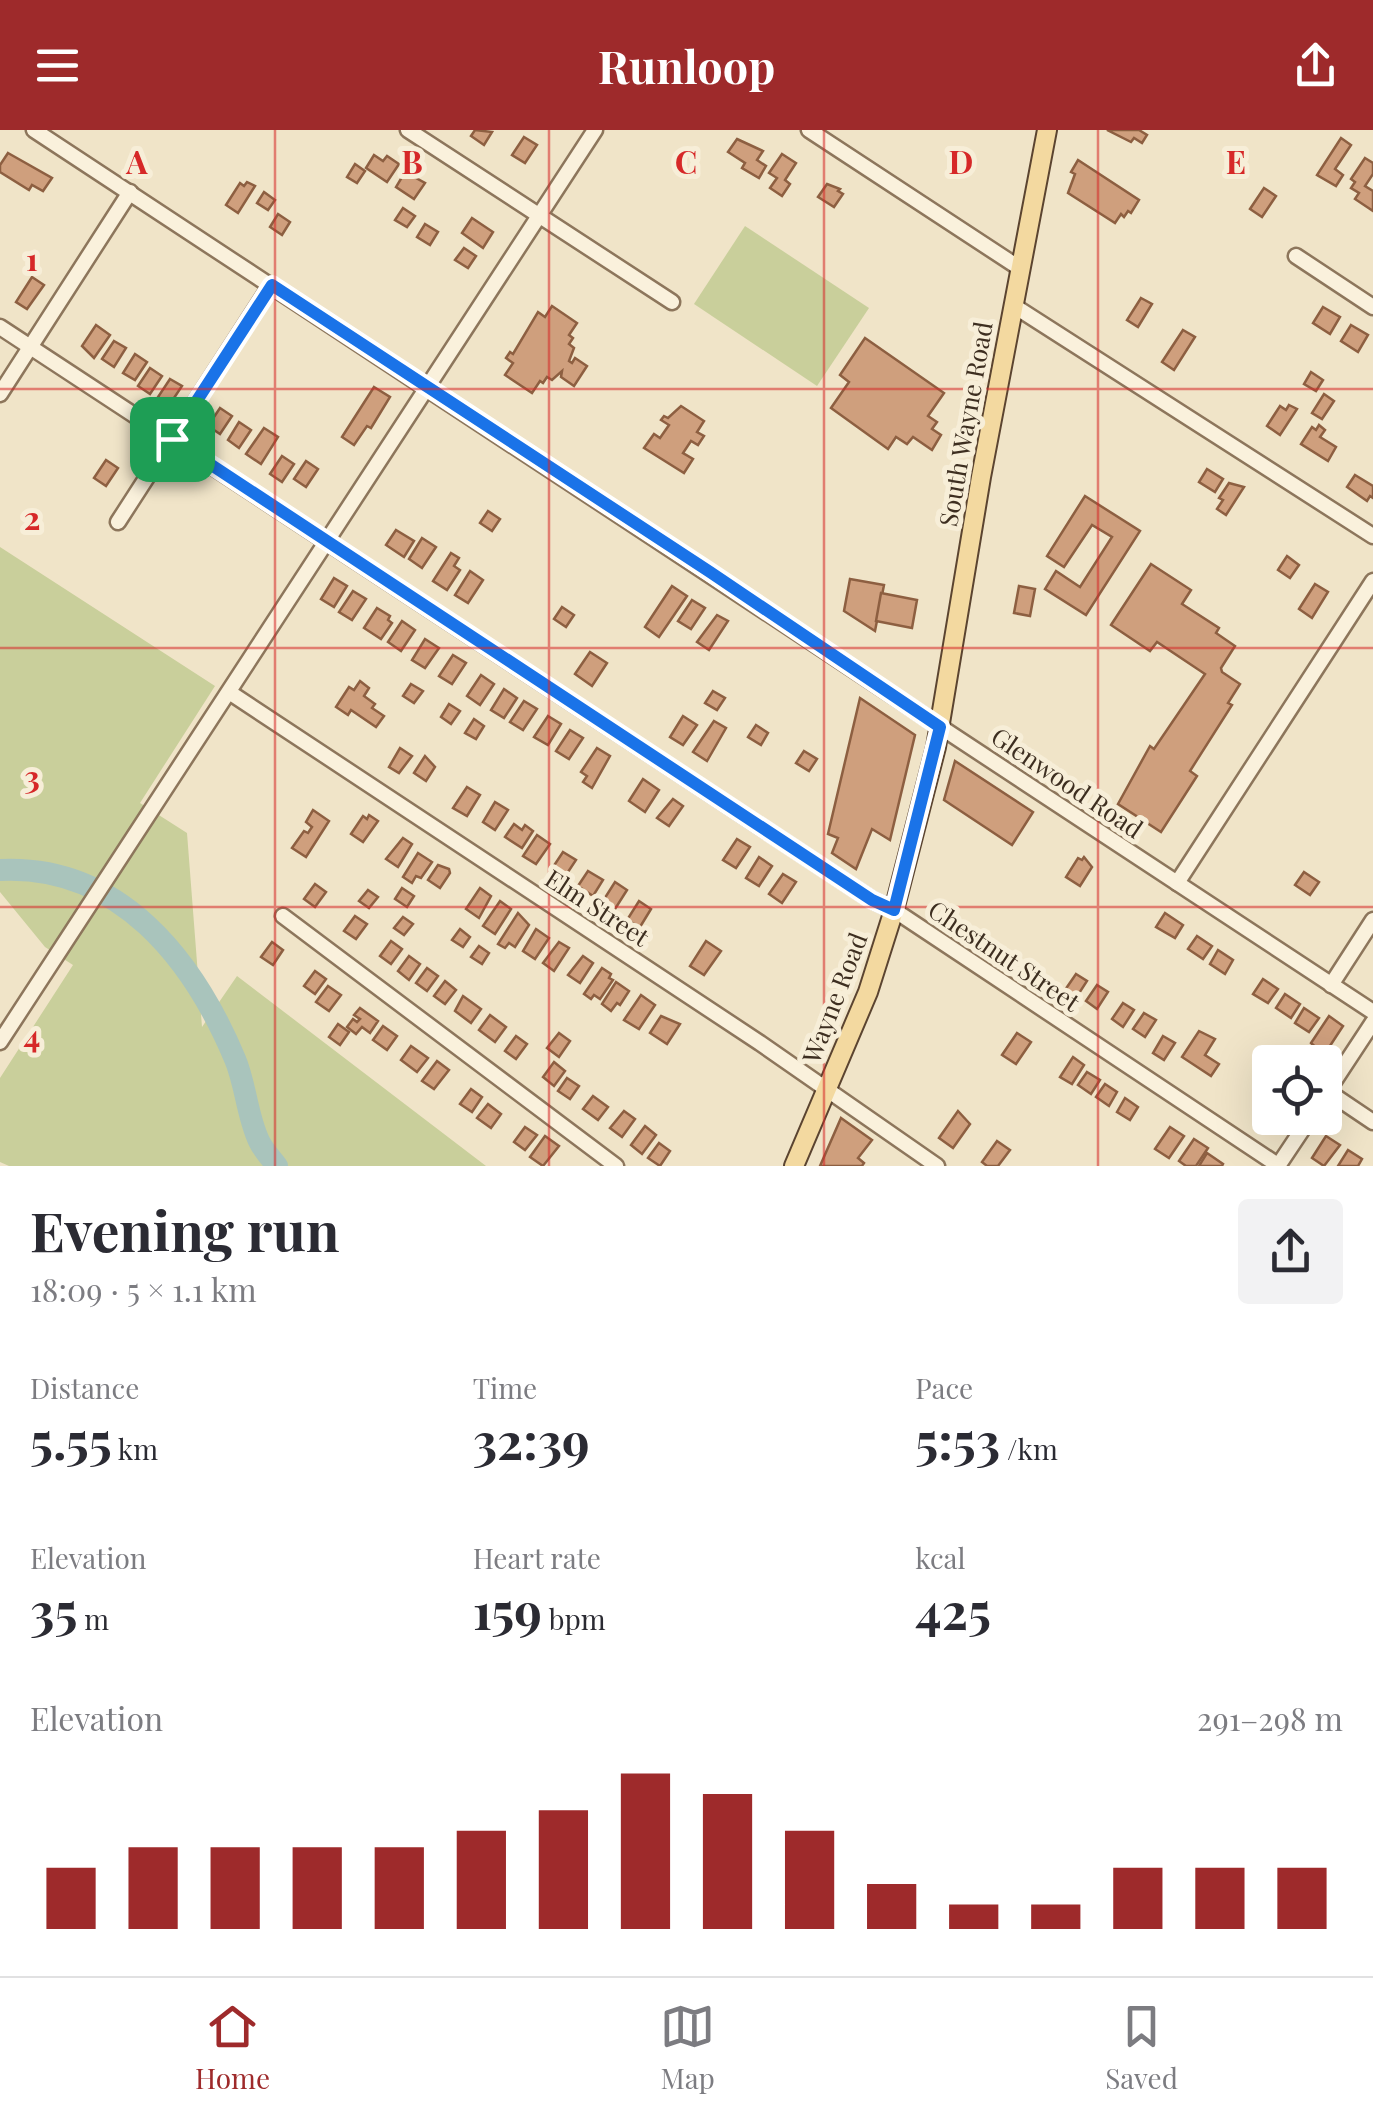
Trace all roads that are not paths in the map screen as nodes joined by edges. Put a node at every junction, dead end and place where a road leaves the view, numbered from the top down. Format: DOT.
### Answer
graph roads {
  1 [pos="34,130"];
  2 [pos="408,130"];
  3 [pos="595,130"];
  4 [pos="809,130"];
  5 [pos="1047,130"];
  6 [pos="130,192"];
  7 [pos="539,215"];
  8 [pos="1296,256"];
  9 [pos="1020,268"];
  10 [pos="272,285"];
  11 [pos="672,302"];
  12 [pos="1014,306"];
  13 [pos="1373,307"];
  14 [pos="0,327"];
  15 [pos="30,346"];
  16 [pos="427,386"];
  17 [pos="0,394"];
  18 [pos="172,439"];
  19 [pos="118,522"];
  20 [pos="1373,536"];
  21 [pos="328,540"];
  22 [pos="1373,581"];
  23 [pos="229,692"];
  24 [pos="940,727"];
  25 [pos="1176,883"];
  26 [pos="894,910"];
  27 [pos="282,916"];
  28 [pos="1373,920"];
  29 [pos="1331,985"];
  30 [pos="1373,1012"];
  31 [pos="1373,1022"];
  32 [pos="0,1042"];
  33 [pos="1342,1069"];
  34 [pos="828,1089"];
  35 [pos="1342,1103"];
  36 [pos="1373,1122"];
  37 [pos="1299,1135"];
  38 [pos="616,1166"];
  39 [pos="794,1166"];
  40 [pos="937,1166"];
  41 [pos="1278,1166"];
  1 -- 6 [label="street, Glenwood Road"];
  2 -- 7 [label="street"];
  3 -- 7 [label="street"];
  4 -- 9 [label="street"];
  5 -- 9 [label="main road, South Wayne Road"];
  6 -- 10 [label="street, Glenwood Road"];
  6 -- 15 [label="street"];
  7 -- 11 [label="street"];
  7 -- 16 [label="street"];
  8 -- 13 [label="street"];
  9 -- 12 [label="main road, South Wayne Road"];
  10 -- 16 [label="street, Glenwood Road"];
  10 -- 18 [label="street"];
  12 -- 20 [label="street"];
  12 -- 24 [label="main road, South Wayne Road"];
  14 -- 15 [label="street, Chestnut Street"];
  15 -- 17 [label="street"];
  15 -- 18 [label="street, Chestnut Street"];
  16 -- 21 [label="street"];
  16 -- 24 [label="street, Glenwood Road"];
  18 -- 19 [label="street"];
  18 -- 21 [label="street, Chestnut Street"];
  21 -- 23 [label="street"];
  21 -- 26 [label="street, Chestnut Street"];
  22 -- 25 [label="street"];
  23 -- 32 [label="street"];
  23 -- 34 [label="street, Elm Street"];
  24 -- 25 [label="street, Glenwood Road"];
  24 -- 26 [label="main road, Wayne Road"];
  25 -- 29 [label="street, Glenwood Road"];
  26 -- 34 [label="main road, Wayne Road"];
  26 -- 41 [label="street, Chestnut Street"];
  27 -- 38 [label="street"];
  28 -- 29 [label="street"];
  29 -- 30 [label="street, Glenwood Road"];
  31 -- 33 [label="street"];
  34 -- 39 [label="main road, Wayne Road"];
  34 -- 40 [label="street, Elm Street"];
  35 -- 36 [label="street"];
  37 -- 41 [label="street"];
}
